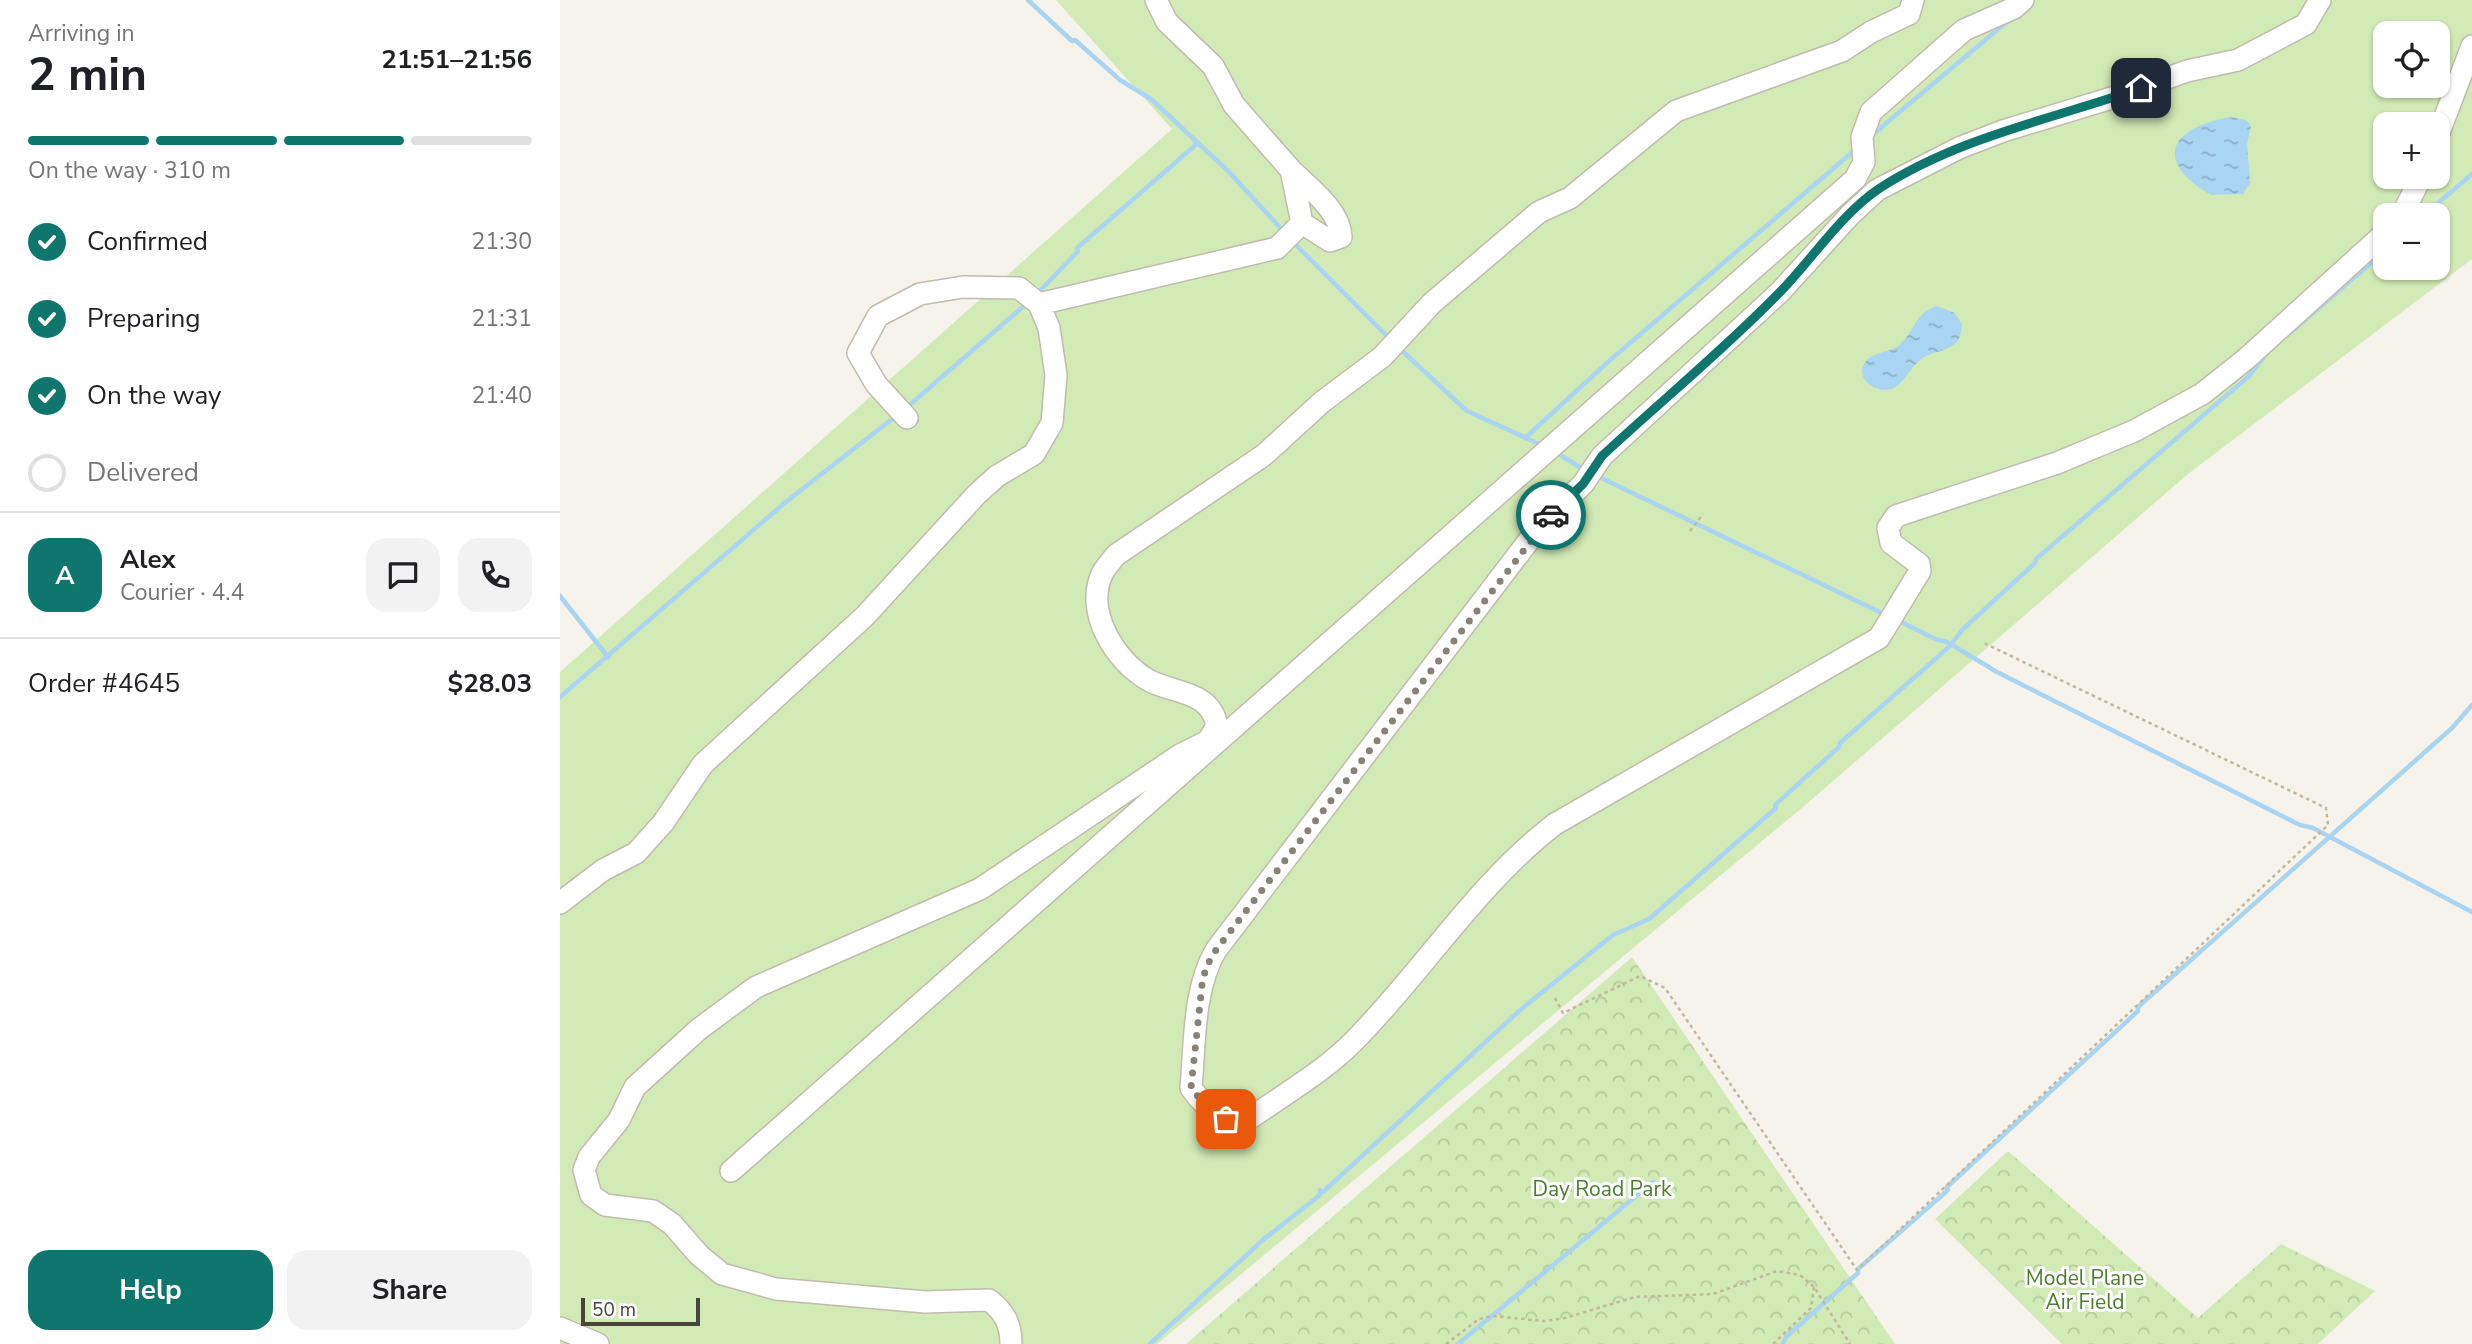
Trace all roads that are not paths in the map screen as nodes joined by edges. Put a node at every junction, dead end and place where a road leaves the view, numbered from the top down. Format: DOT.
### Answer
graph roads {
  1 [pos="1156,0"];
  2 [pos="1913,0"];
  3 [pos="2023,0"];
  4 [pos="2320,0"];
  5 [pos="2472,47"];
  6 [pos="2447,112"];
  7 [pos="1291,170"];
  8 [pos="1299,226"];
  9 [pos="2373,244"];
  10 [pos="1039,304"];
  11 [pos="902,413"];
  12 [pos="560,903"];
  13 [pos="731,1171"];
  14 [pos="560,1328"];
  15 [pos="598,1344"];
  16 [pos="1011,1344"];
  1 -- 7 [label="lane"];
  2 -- 16 [label="lane"];
  3 -- 13 [label="lane"];
  4 -- 9 [label="lane"];
  5 -- 6 [label="lane"];
  7 -- 8 [label="lane"];
  7 -- 8 [label="lane"];
  8 -- 10 [label="lane"];
  10 -- 11 [label="lane"];
  10 -- 12 [label="lane"];
  14 -- 15 [label="lane"];
}
